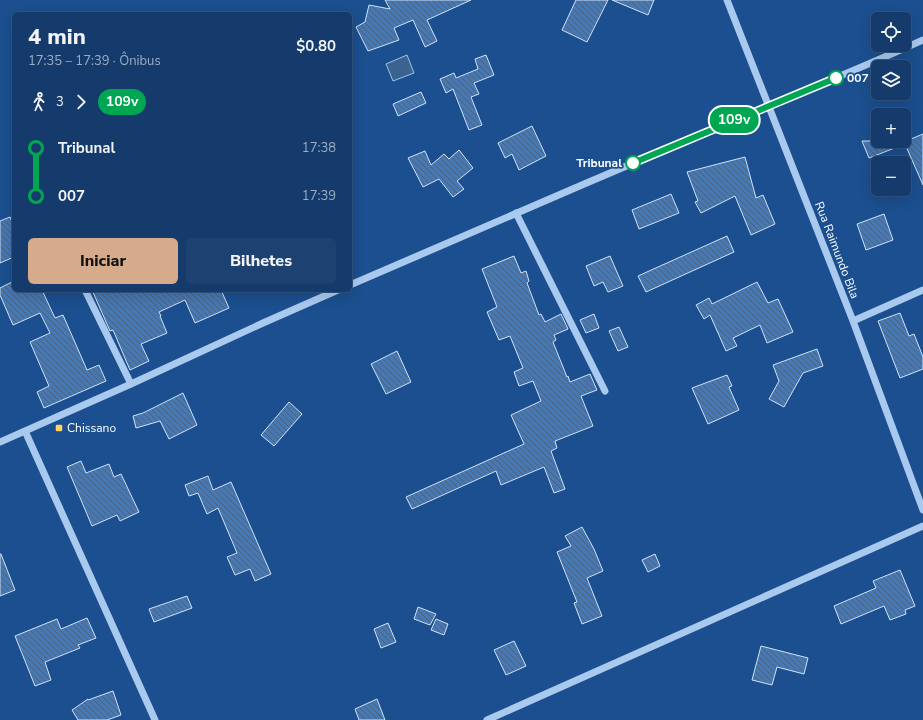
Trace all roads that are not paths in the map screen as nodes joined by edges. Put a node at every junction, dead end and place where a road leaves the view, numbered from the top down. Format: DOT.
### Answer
graph roads {
  1 [pos="727,0"];
  2 [pos="923,40"];
  3 [pos="769,106"];
  4 [pos="516,213"];
  5 [pos="352,284"];
  6 [pos="923,290"];
  7 [pos="86,292"];
  8 [pos="333,292"];
  9 [pos="853,321"];
  10 [pos="131,384"];
  11 [pos="605,391"];
  12 [pos="25,431"];
  13 [pos="0,442"];
  14 [pos="923,510"];
  15 [pos="923,526"];
  16 [pos="155,720"];
  17 [pos="487,720"];
  1 -- 3 [label="street, Rua Raimundo Bila"];
  2 -- 3 [label="street"];
  3 -- 4 [label="street"];
  3 -- 9 [label="street, Rua Raimundo Bila"];
  4 -- 5 [label="street"];
  4 -- 11 [label="street"];
  6 -- 9 [label="street"];
  7 -- 10 [label="street"];
  8 -- 10 [label="street"];
  9 -- 14 [label="street, Rua Raimundo Bila"];
  10 -- 12 [label="street"];
  12 -- 13 [label="street"];
  12 -- 16 [label="street"];
  15 -- 17 [label="street"];
}
